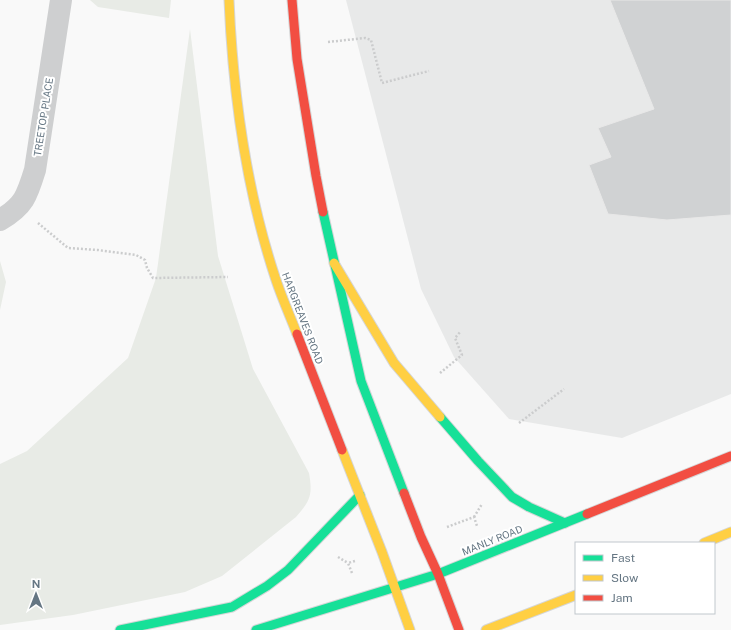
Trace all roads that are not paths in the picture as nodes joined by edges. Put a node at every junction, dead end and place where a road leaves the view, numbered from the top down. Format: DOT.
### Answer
graph roads {
  1 [pos="60,0"];
  2 [pos="229,0"];
  3 [pos="292,0"];
  4 [pos="0,220"];
  5 [pos="334,263"];
  6 [pos="731,456"];
  7 [pos="360,495"];
  8 [pos="565,523"];
  9 [pos="731,532"];
  10 [pos="706,542"];
  11 [pos="438,574"];
  12 [pos="395,588"];
  13 [pos="575,594"];
  14 [pos="120,630"];
  15 [pos="256,630"];
  16 [pos="410,630"];
  17 [pos="458,630"];
  18 [pos="486,630"];
  1 -- 4 [label="street, TREETOP PLACE"];
  2 -- 7 [label="main road, HARGREAVES ROAD"];
  3 -- 5 [label="main road"];
  5 -- 8 [label="main road"];
  5 -- 11 [label="main road"];
  6 -- 8 [label="main road, MANLY ROAD"];
  7 -- 12 [label="main road, HARGREAVES ROAD"];
  7 -- 14 [label="main road"];
  8 -- 11 [label="main road, MANLY ROAD"];
  9 -- 10 [label="main road"];
  11 -- 12 [label="main road, MANLY ROAD"];
  11 -- 17 [label="main road"];
  12 -- 15 [label="main road, MANLY ROAD"];
  12 -- 16 [label="main road, HARGREAVES ROAD"];
  13 -- 18 [label="main road"];
}
